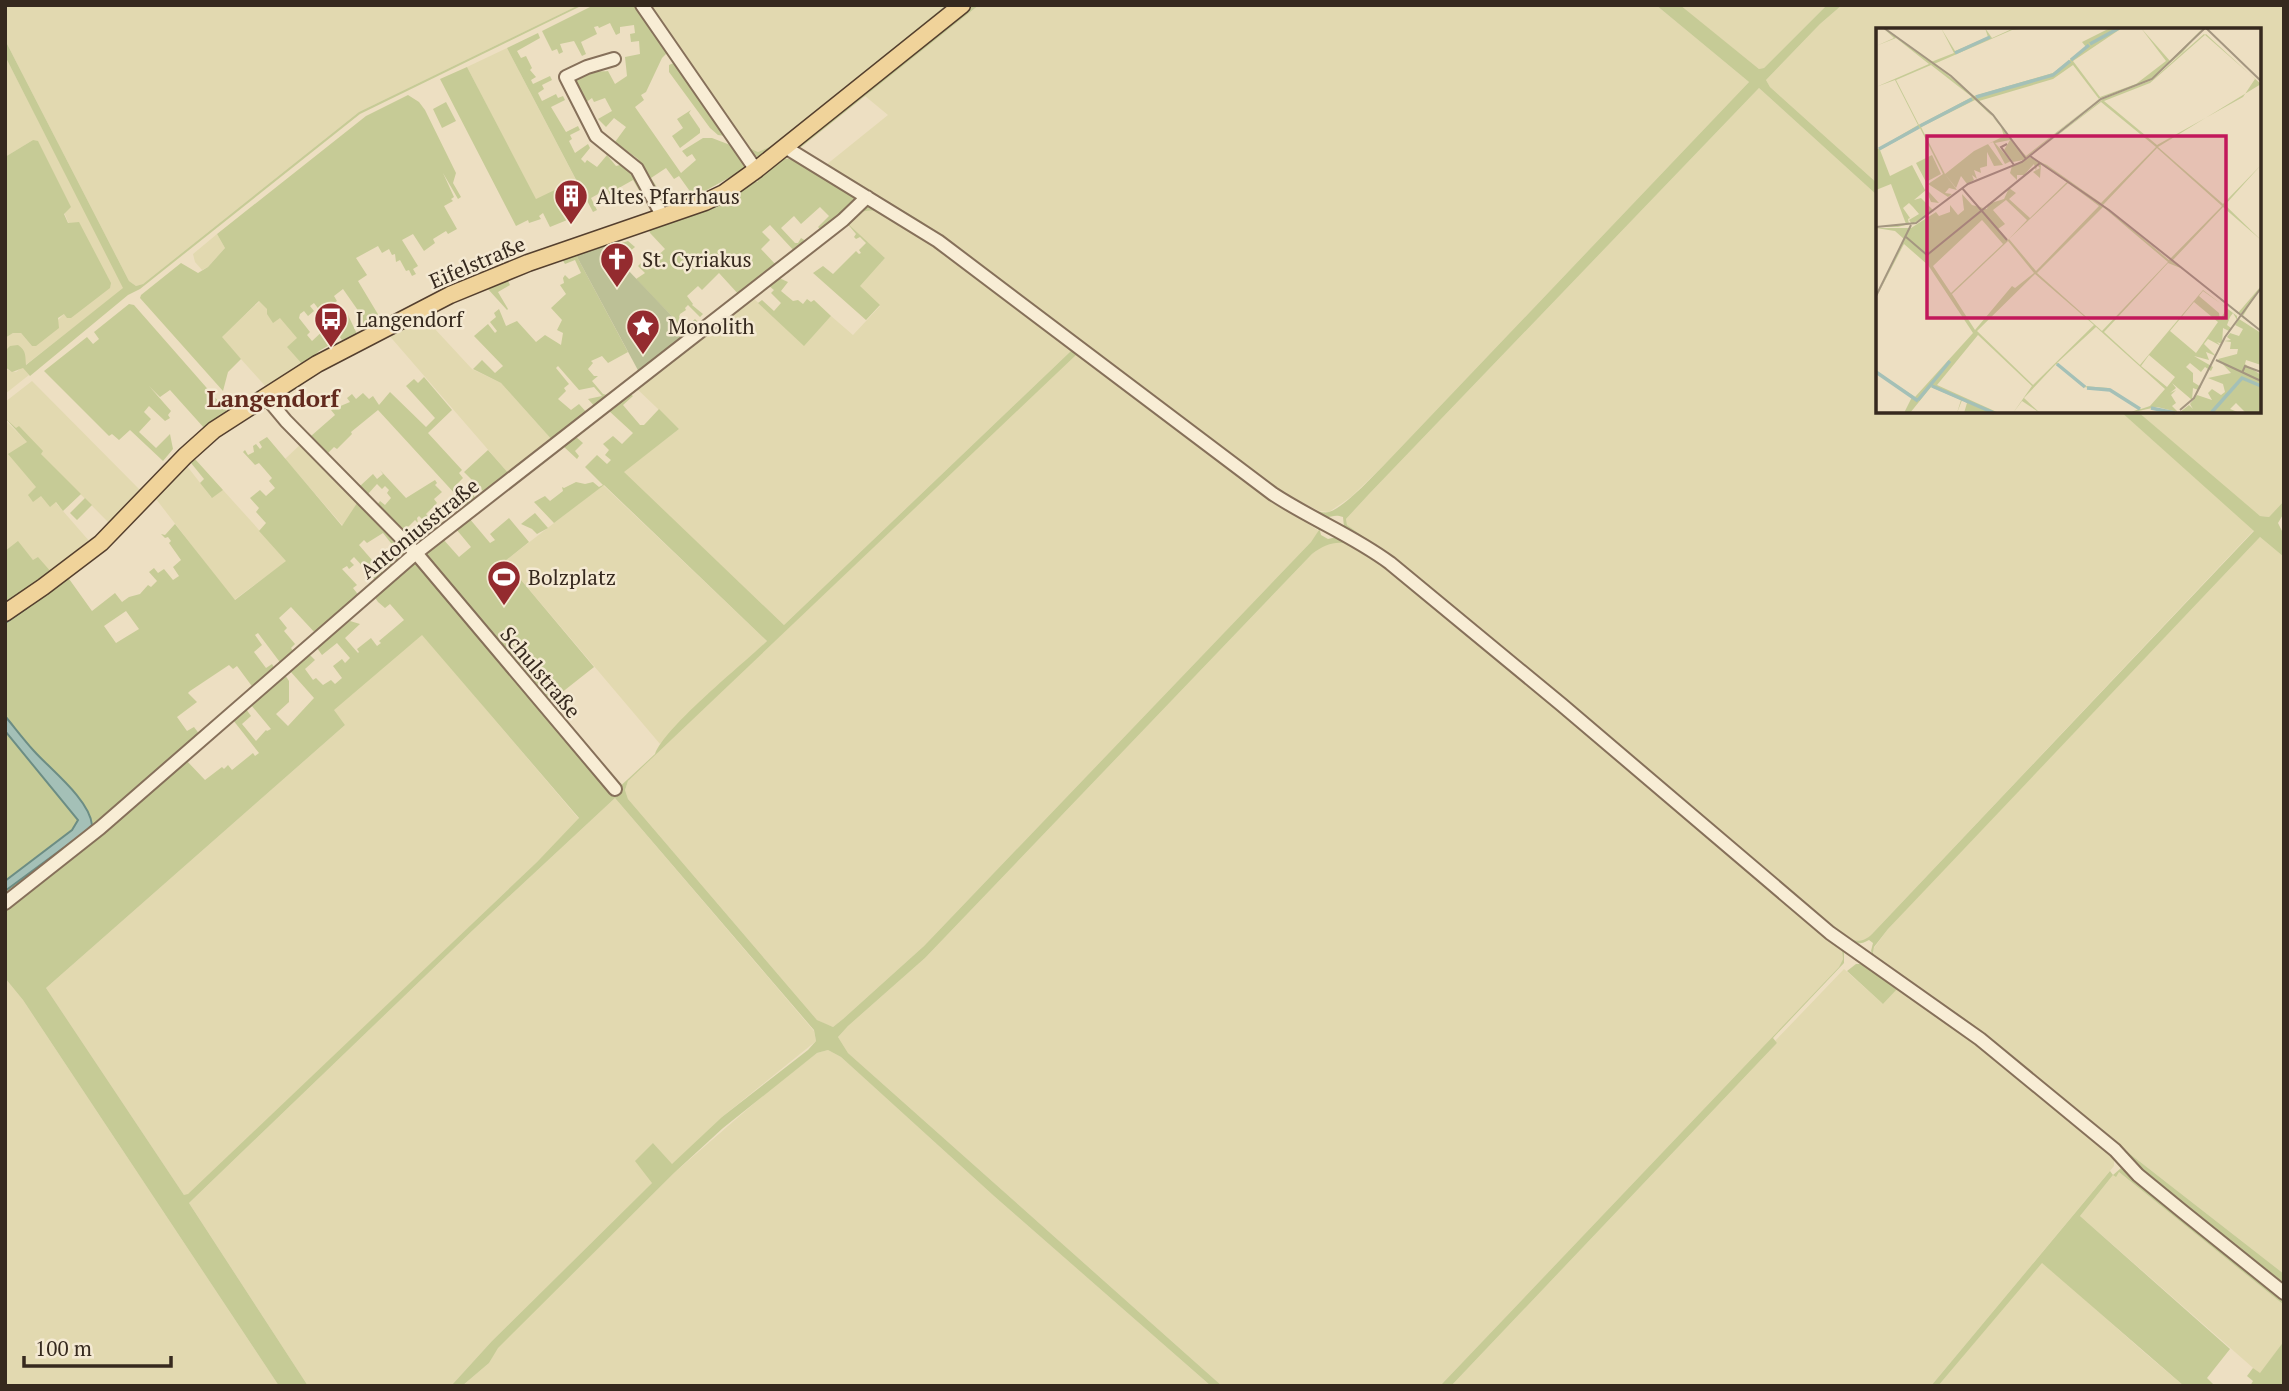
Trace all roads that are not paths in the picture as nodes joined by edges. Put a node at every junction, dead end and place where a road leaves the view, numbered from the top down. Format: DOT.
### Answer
graph roads {
  1 [pos="642,5"];
  2 [pos="962,5"];
  3 [pos="614,59"];
  4 [pos="785,147"];
  5 [pos="756,170"];
  6 [pos="867,197"];
  7 [pos="663,217"];
  8 [pos="266,397"];
  9 [pos="416,553"];
  10 [pos="5,612"];
  11 [pos="615,789"];
  12 [pos="5,903"];
  13 [pos="2284,1293"];
  1 -- 5 [label="street"];
  2 -- 4 [label="main road, Eifelstraße"];
  3 -- 7 [label="street"];
  4 -- 5 [label="main road, Eifelstraße"];
  4 -- 6 [label="street"];
  5 -- 7 [label="main road, Eifelstraße"];
  6 -- 9 [label="street, Antoniusstraße"];
  6 -- 13 [label="street"];
  7 -- 8 [label="main road, Eifelstraße"];
  8 -- 9 [label="street, Schulstraße"];
  8 -- 10 [label="main road, Eifelstraße"];
  9 -- 11 [label="street, Schulstraße"];
  9 -- 12 [label="street, Antoniusstraße"];
}
